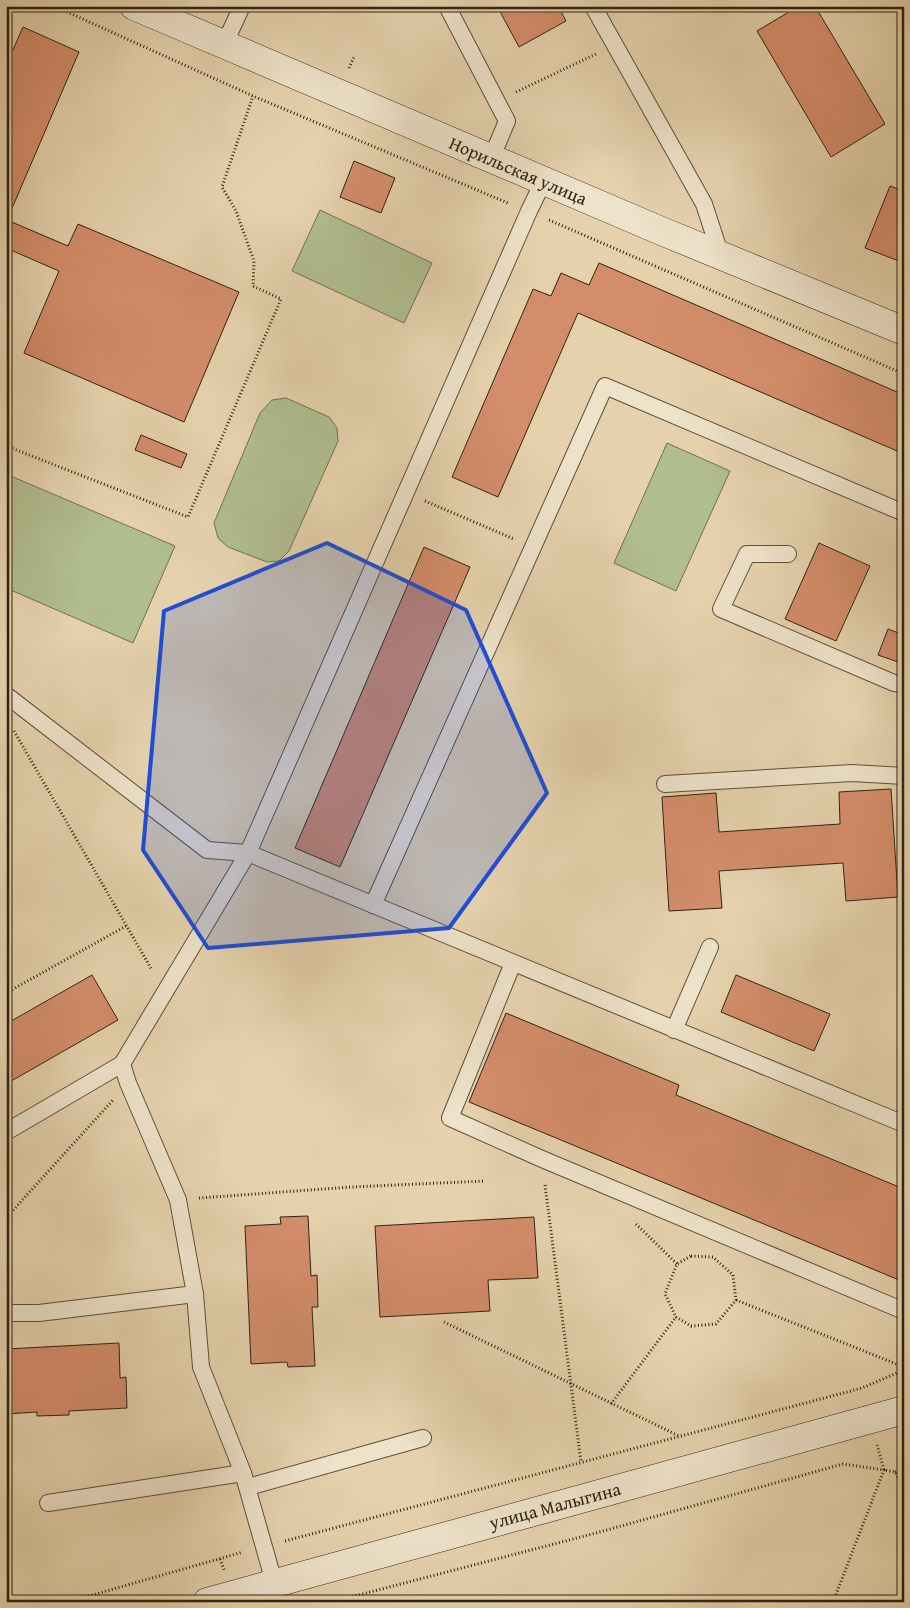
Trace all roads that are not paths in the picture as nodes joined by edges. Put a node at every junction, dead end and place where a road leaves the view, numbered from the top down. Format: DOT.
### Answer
graph roads {
  1 [pos="134,6"];
  2 [pos="242,6"];
  3 [pos="447,6"];
  4 [pos="593,6"];
  5 [pos="224,45"];
  6 [pos="491,159"];
  7 [pos="544,182"];
  8 [pos="721,256"];
  9 [pos="904,331"];
  10 [pos="904,512"];
  11 [pos="788,554"];
  12 [pos="904,685"];
  13 [pos="6,695"];
  14 [pos="904,776"];
  15 [pos="665,784"];
  16 [pos="248,853"];
  17 [pos="373,905"];
  18 [pos="710,947"];
  19 [pos="514,963"];
  20 [pos="674,1030"];
  21 [pos="122,1064"];
  22 [pos="904,1124"];
  23 [pos="6,1132"];
  24 [pos="195,1294"];
  25 [pos="904,1311"];
  26 [pos="6,1313"];
  27 [pos="904,1410"];
  28 [pos="423,1438"];
  29 [pos="246,1480"];
  30 [pos="48,1503"];
  31 [pos="274,1582"];
  32 [pos="207,1602"];
  1 -- 5 [label="street, Норильская улица"];
  2 -- 5 [label="lane"];
  3 -- 6 [label="lane"];
  4 -- 8 [label="lane"];
  5 -- 6 [label="street, Норильская улица"];
  6 -- 7 [label="street, Норильская улица"];
  7 -- 8 [label="street, Норильская улица"];
  7 -- 16 [label="lane"];
  8 -- 9 [label="street, Норильская улица"];
  10 -- 17 [label="lane"];
  11 -- 12 [label="lane"];
  13 -- 16 [label="lane"];
  14 -- 15 [label="lane"];
  16 -- 17 [label="lane"];
  16 -- 21 [label="lane"];
  17 -- 19 [label="lane"];
  18 -- 20 [label="lane"];
  19 -- 20 [label="lane"];
  19 -- 25 [label="lane"];
  20 -- 22 [label="lane"];
  21 -- 23 [label="lane"];
  21 -- 24 [label="lane"];
  24 -- 26 [label="lane"];
  24 -- 29 [label="lane"];
  27 -- 31 [label="street, улица Малыгина"];
  28 -- 29 [label="lane"];
  29 -- 30 [label="lane"];
  29 -- 31 [label="lane"];
  31 -- 32 [label="street, улица Малыгина"];
}
